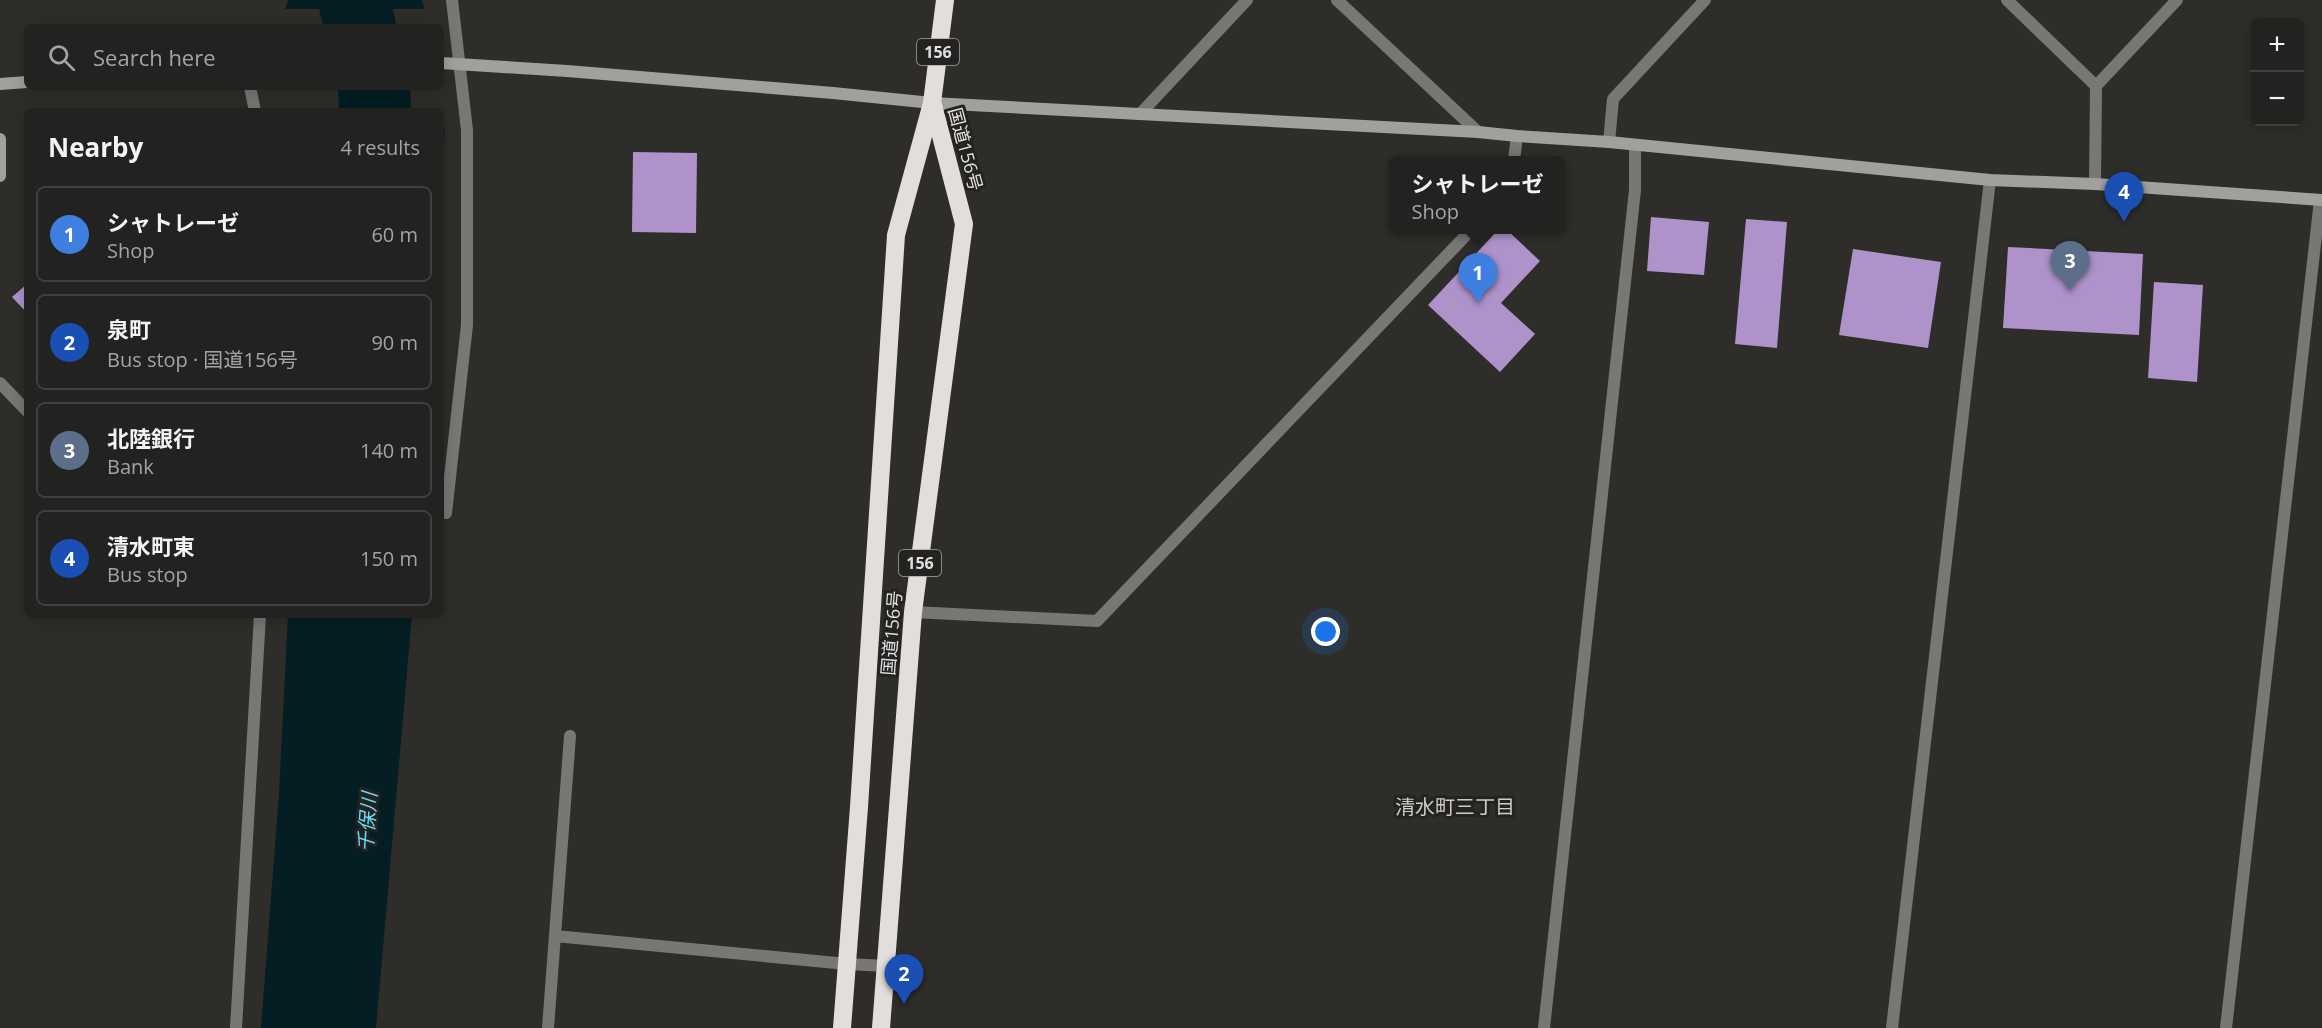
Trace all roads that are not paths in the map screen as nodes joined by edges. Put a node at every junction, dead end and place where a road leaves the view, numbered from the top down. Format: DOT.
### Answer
graph roads {
  1 [pos="452,0"];
  2 [pos="945,0"];
  3 [pos="1247,0"];
  4 [pos="1337,0"];
  5 [pos="1705,0"];
  6 [pos="2007,0"];
  7 [pos="2176,0"];
  8 [pos="444,63"];
  9 [pos="459,64"];
  10 [pos="24,82"];
  11 [pos="0,84"];
  12 [pos="2096,86"];
  13 [pos="251,90"];
  14 [pos="932,103"];
  15 [pos="254,108"];
  16 [pos="1140,114"];
  17 [pos="1478,132"];
  18 [pos="1517,136"];
  19 [pos="0,139"];
  20 [pos="1609,142"];
  21 [pos="1635,145"];
  22 [pos="1514,156"];
  23 [pos="0,176"];
  24 [pos="1990,180"];
  25 [pos="2095,184"];
  26 [pos="2321,200"];
  27 [pos="1467,234"];
  28 [pos="0,383"];
  29 [pos="24,408"];
  30 [pos="446,513"];
  31 [pos="913,612"];
  32 [pos="260,618"];
  33 [pos="570,736"];
  34 [pos="555,936"];
  35 [pos="847,964"];
  36 [pos="886,966"];
  37 [pos="236,1028"];
  38 [pos="548,1028"];
  39 [pos="842,1028"];
  40 [pos="881,1028"];
  41 [pos="1544,1028"];
  42 [pos="1892,1028"];
  43 [pos="2226,1028"];
  1 -- 9 [label="street"];
  2 -- 14 [label="highway, 国道156号 / 156"];
  3 -- 16 [label="street"];
  4 -- 17 [label="street"];
  5 -- 20 [label="street"];
  6 -- 12 [label="street"];
  7 -- 12 [label="street"];
  8 -- 9 [label="street"];
  9 -- 14 [label="street"];
  9 -- 30 [label="street"];
  10 -- 11 [label="street"];
  12 -- 25 [label="street"];
  13 -- 15 [label="street"];
  14 -- 16 [label="street"];
  14 -- 31 [label="highway, 国道156号 / 156"];
  14 -- 35 [label="highway, 国道156号 / 156"];
  16 -- 17 [label="street"];
  17 -- 18 [label="street"];
  18 -- 20 [label="street"];
  18 -- 22 [label="street"];
  19 -- 23 [label="street"];
  20 -- 21 [label="street"];
  21 -- 24 [label="street"];
  21 -- 41 [label="street"];
  24 -- 25 [label="street"];
  24 -- 42 [label="street"];
  25 -- 26 [label="street"];
  26 -- 43 [label="street"];
  27 -- 31 [label="street"];
  28 -- 29 [label="street"];
  31 -- 36 [label="highway, 国道156号 / 156"];
  32 -- 37 [label="street"];
  33 -- 34 [label="street"];
  34 -- 35 [label="street"];
  34 -- 38 [label="street"];
  35 -- 36 [label="street"];
  35 -- 39 [label="highway, 国道156号 / 156"];
  36 -- 40 [label="highway, 国道156号 / 156"];
}
